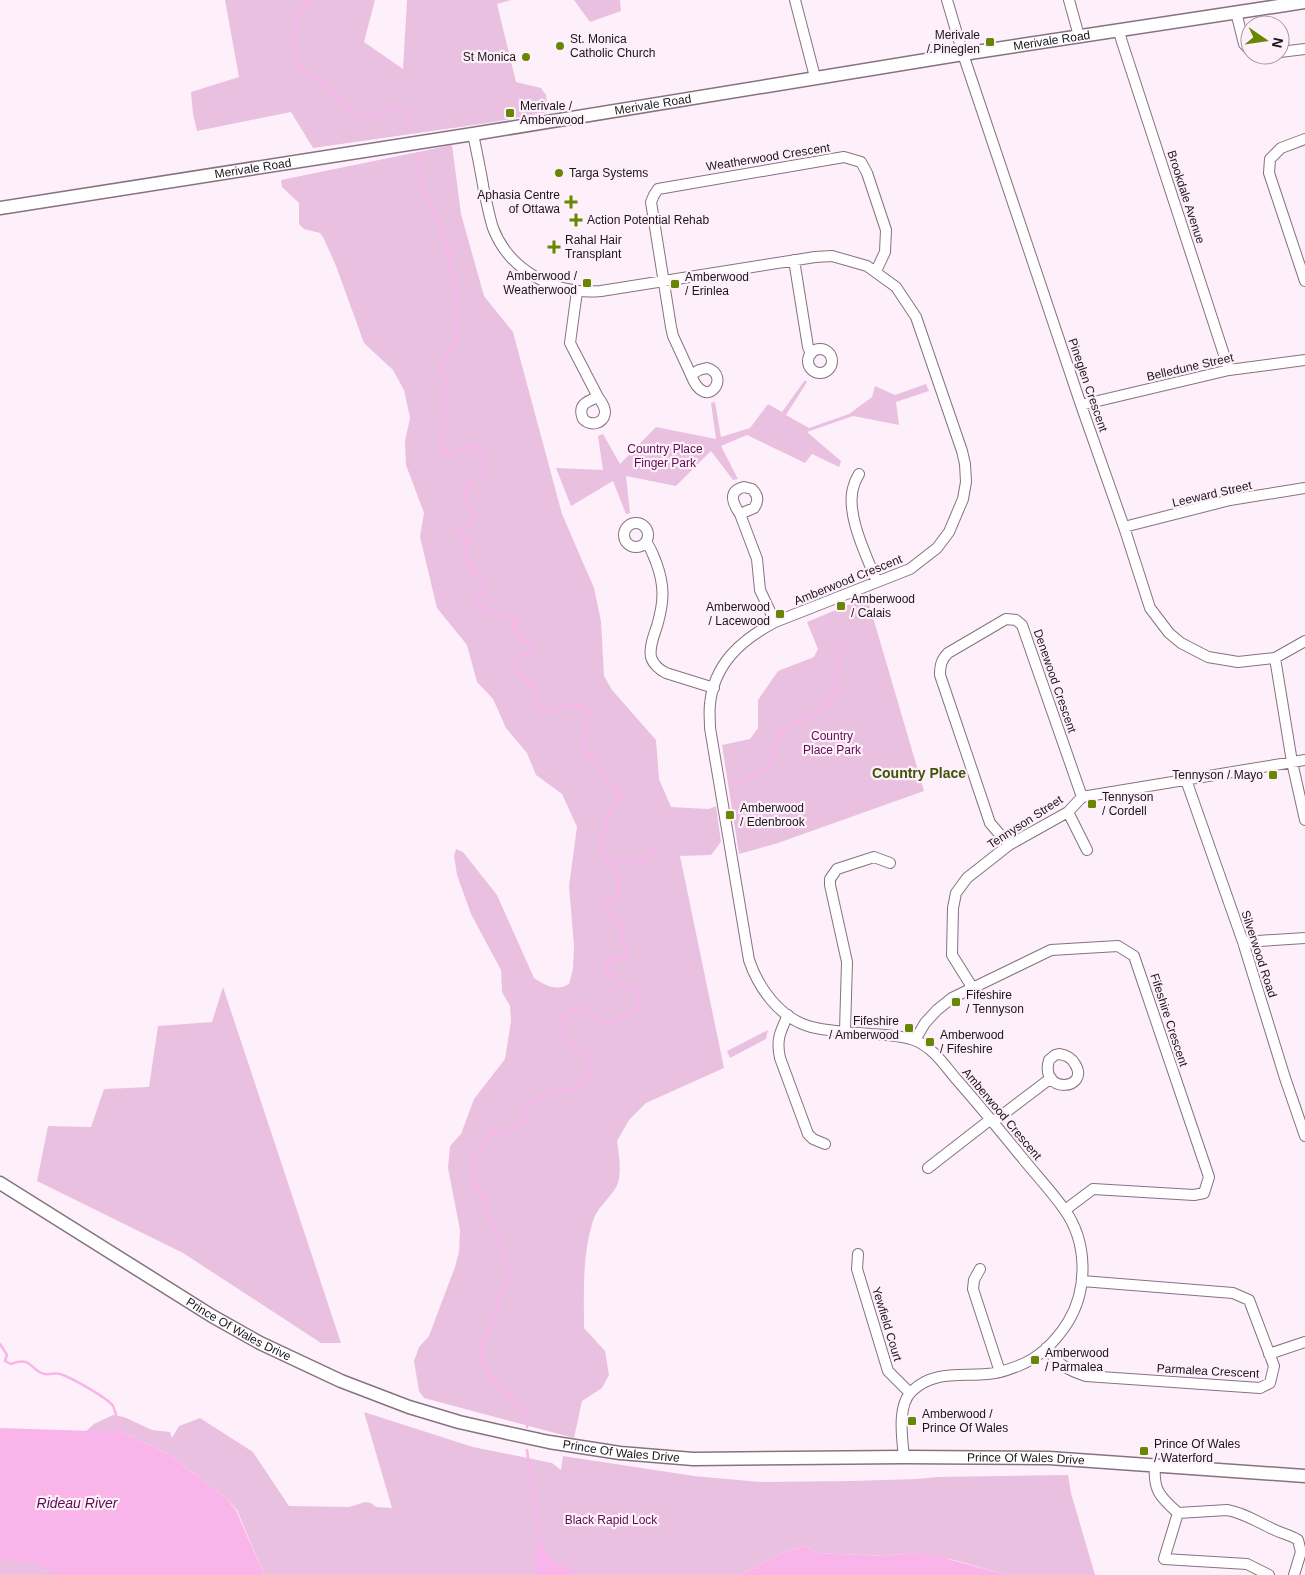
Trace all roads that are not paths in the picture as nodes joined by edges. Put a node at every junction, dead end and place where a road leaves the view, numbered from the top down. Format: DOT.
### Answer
graph roads {
  1 [pos="795,0"];
  2 [pos="948,0"];
  3 [pos="1069,0"];
  4 [pos="1305,2"];
  5 [pos="1236,12"];
  6 [pos="1240,28"];
  7 [pos="1120,31"];
  8 [pos="1079,36"];
  9 [pos="1305,49"];
  10 [pos="1290,51"];
  11 [pos="963,54"];
  12 [pos="815,77"];
  13 [pos="473,134"];
  14 [pos="1305,139"];
  15 [pos="0,208"];
  16 [pos="794,260"];
  17 [pos="876,272"];
  18 [pos="1305,281"];
  19 [pos="664,282"];
  20 [pos="576,291"];
  21 [pos="811,354"];
  22 [pos="1305,360"];
  23 [pos="1229,370"];
  24 [pos="691,375"];
  25 [pos="598,397"];
  26 [pos="1081,405"];
  27 [pos="859,474"];
  28 [pos="1305,488"];
  29 [pos="740,514"];
  30 [pos="1124,527"];
  31 [pos="646,542"];
  32 [pos="877,582"];
  33 [pos="775,622"];
  34 [pos="1305,641"];
  35 [pos="1275,658"];
  36 [pos="714,688"];
  37 [pos="1305,760"];
  38 [pos="1292,762"];
  39 [pos="1186,780"];
  40 [pos="1082,797"];
  41 [pos="1068,812"];
  42 [pos="1305,820"];
  43 [pos="1009,845"];
  44 [pos="1087,850"];
  45 [pos="890,863"];
  46 [pos="1305,938"];
  47 [pos="1243,942"];
  48 [pos="972,987"];
  49 [pos="788,1015"];
  50 [pos="845,1031"];
  51 [pos="915,1040"];
  52 [pos="1051,1078"];
  53 [pos="992,1120"];
  54 [pos="1305,1136"];
  55 [pos="825,1144"];
  56 [pos="928,1168"];
  57 [pos="0,1183"];
  58 [pos="1065,1210"];
  59 [pos="858,1254"];
  60 [pos="980,1269"];
  61 [pos="1082,1281"];
  62 [pos="1305,1342"];
  63 [pos="1046,1348"];
  64 [pos="1269,1354"];
  65 [pos="1000,1372"];
  66 [pos="910,1393"];
  67 [pos="904,1456"];
  68 [pos="1155,1466"];
  69 [pos="1305,1476"];
  70 [pos="1178,1513"];
  71 [pos="1269,1575"];
  72 [pos="1294,1575"];
  1 -- 12 [label="street"];
  2 -- 11 [label="street, Pineglen Crescent"];
  3 -- 8 [label="street"];
  4 -- 5 [label="main road, Merivale Road"];
  5 -- 6 [label="street"];
  5 -- 7 [label="main road, Merivale Road"];
  7 -- 8 [label="main road, Merivale Road"];
  7 -- 23 [label="street, Brookdale Avenue"];
  8 -- 11 [label="main road, Merivale Road"];
  9 -- 10 [label="street"];
  11 -- 12 [label="main road, Merivale Road"];
  11 -- 26 [label="street, Pineglen Crescent"];
  12 -- 13 [label="main road, Merivale Road"];
  13 -- 15 [label="main road, Merivale Road"];
  13 -- 20 [label="street, Amberwood Crescent"];
  14 -- 18 [label="street"];
  16 -- 17 [label="street, Amberwood Crescent"];
  16 -- 19 [label="street, Amberwood Crescent"];
  16 -- 21 [label="street"];
  17 -- 19 [label="street, Weatherwood Crescent"];
  17 -- 32 [label="street, Amberwood Crescent"];
  19 -- 20 [label="street, Amberwood Crescent"];
  19 -- 24 [label="street"];
  20 -- 25 [label="street"];
  22 -- 23 [label="street, Belledune Street"];
  23 -- 26 [label="street, Belledune Street"];
  26 -- 30 [label="street, Pineglen Crescent"];
  27 -- 32 [label="street"];
  28 -- 30 [label="street, Leeward Street"];
  29 -- 33 [label="street"];
  30 -- 35 [label="street, Pineglen Crescent"];
  31 -- 36 [label="street"];
  32 -- 33 [label="street, Amberwood Crescent"];
  33 -- 36 [label="street, Amberwood Crescent"];
  34 -- 35 [label="street, Pineglen Crescent"];
  35 -- 38 [label="street"];
  36 -- 49 [label="street, Amberwood Crescent"];
  37 -- 38 [label="street, Tennyson Street"];
  38 -- 39 [label="street, Tennyson Street"];
  38 -- 42 [label="street"];
  39 -- 40 [label="street, Tennyson Street"];
  39 -- 47 [label="street, Silverwood Road"];
  40 -- 41 [label="street, Tennyson Street"];
  40 -- 43 [label="street, Denewood Crescent"];
  41 -- 43 [label="street, Tennyson Street"];
  41 -- 44 [label="street"];
  43 -- 48 [label="street, Tennyson Street"];
  45 -- 50 [label="street"];
  46 -- 47 [label="street"];
  47 -- 54 [label="street, Silverwood Road"];
  48 -- 51 [label="street, Fifeshire Crescent"];
  48 -- 58 [label="street, Fifeshire Crescent"];
  49 -- 50 [label="street, Amberwood Crescent"];
  49 -- 55 [label="street"];
  50 -- 51 [label="street, Amberwood Crescent"];
  51 -- 53 [label="street, Amberwood Crescent"];
  52 -- 53 [label="street"];
  53 -- 56 [label="street"];
  53 -- 58 [label="street, Amberwood Crescent"];
  57 -- 67 [label="main road, Prince Of Wales Drive"];
  58 -- 61 [label="street, Amberwood Crescent"];
  59 -- 66 [label="street, Yewfield Court"];
  60 -- 65 [label="street"];
  61 -- 63 [label="street, Amberwood Crescent"];
  61 -- 64 [label="street, Parmalea Crescent"];
  62 -- 64 [label="street"];
  63 -- 64 [label="street, Parmalea Crescent"];
  63 -- 65 [label="street, Amberwood Crescent"];
  65 -- 66 [label="street, Amberwood Crescent"];
  66 -- 67 [label="street"];
  67 -- 68 [label="main road, Prince Of Wales Drive"];
  68 -- 69 [label="main road, Prince Of Wales Drive"];
  68 -- 70 [label="street"];
  70 -- 71 [label="street"];
  70 -- 72 [label="street"];
}
